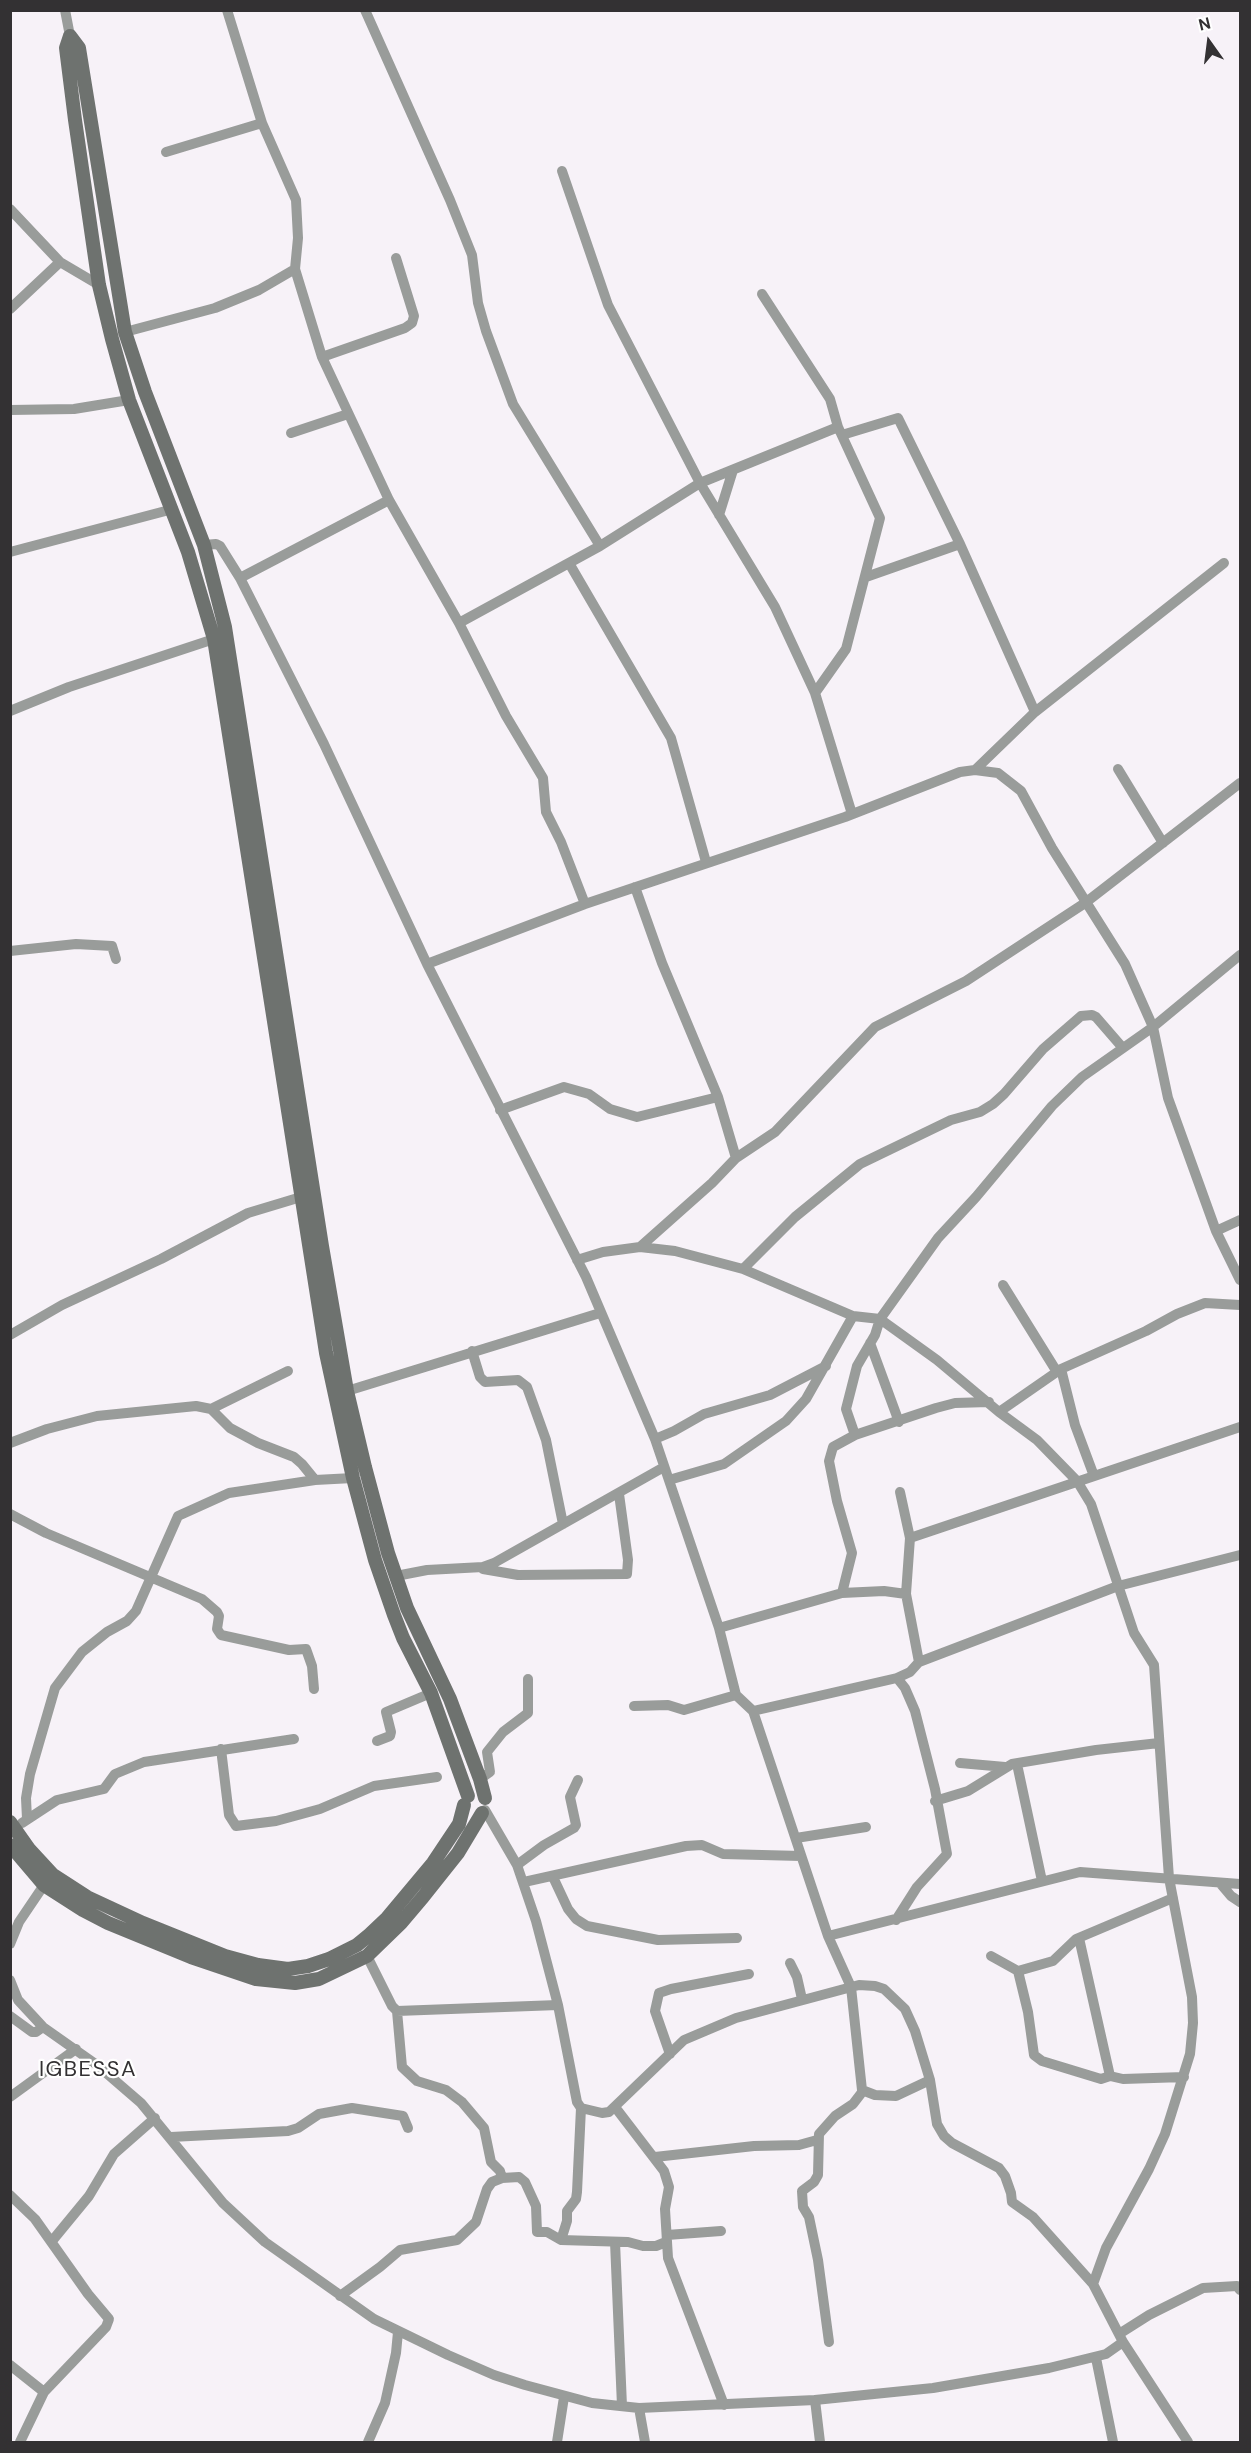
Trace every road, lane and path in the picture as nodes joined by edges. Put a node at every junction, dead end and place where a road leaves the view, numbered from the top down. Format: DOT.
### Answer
graph roads {
  1 [pos="65,10"];
  2 [pos="227,10"];
  3 [pos="365,10"];
  4 [pos="70,36"];
  5 [pos="262,123"];
  6 [pos="166,152"];
  7 [pos="562,171"];
  8 [pos="10,209"];
  9 [pos="396,258"];
  10 [pos="60,262"];
  11 [pos="295,268"];
  12 [pos="99,285"];
  13 [pos="762,294"];
  14 [pos="10,309"];
  15 [pos="125,332"];
  16 [pos="322,357"];
  17 [pos="129,400"];
  18 [pos="10,410"];
  19 [pos="348,414"];
  20 [pos="840,431"];
  21 [pos="291,433"];
  22 [pos="733,470"];
  23 [pos="700,483"];
  24 [pos="389,500"];
  25 [pos="173,509"];
  26 [pos="719,515"];
  27 [pos="960,543"];
  28 [pos="204,545"];
  29 [pos="600,546"];
  30 [pos="10,552"];
  31 [pos="569,562"];
  32 [pos="1224,562"];
  33 [pos="866,577"];
  34 [pos="240,578"];
  35 [pos="459,622"];
  36 [pos="214,639"];
  37 [pos="815,693"];
  38 [pos="10,711"];
  39 [pos="1035,712"];
  40 [pos="1118,769"];
  41 [pos="975,770"];
  42 [pos="1240,783"];
  43 [pos="852,814"];
  44 [pos="1163,843"];
  45 [pos="706,862"];
  46 [pos="635,887"];
  47 [pos="1085,903"];
  48 [pos="585,904"];
  49 [pos="10,951"];
  50 [pos="1240,955"];
  51 [pos="116,959"];
  52 [pos="427,964"];
  53 [pos="1153,1027"];
  54 [pos="1122,1047"];
  55 [pos="718,1096"];
  56 [pos="500,1110"];
  57 [pos="736,1158"];
  58 [pos="301,1197"];
  59 [pos="1240,1220"];
  60 [pos="1216,1231"];
  61 [pos="640,1247"];
  62 [pos="577,1260"];
  63 [pos="743,1269"];
  64 [pos="1240,1280"];
  65 [pos="1003,1285"];
  66 [pos="1240,1305"];
  67 [pos="600,1312"];
  68 [pos="854,1316"];
  69 [pos="880,1319"];
  70 [pos="10,1335"];
  71 [pos="870,1343"];
  72 [pos="472,1351"];
  73 [pos="826,1366"];
  74 [pos="1059,1370"];
  75 [pos="288,1371"];
  76 [pos="347,1391"];
  77 [pos="989,1402"];
  78 [pos="211,1409"];
  79 [pos="999,1412"];
  80 [pos="899,1422"];
  81 [pos="1240,1427"];
  82 [pos="855,1435"];
  83 [pos="655,1439"];
  84 [pos="10,1443"];
  85 [pos="664,1467"];
  86 [pos="1094,1476"];
  87 [pos="353,1478"];
  88 [pos="315,1480"];
  89 [pos="669,1480"];
  90 [pos="1077,1481"];
  91 [pos="900,1492"];
  92 [pos="619,1494"];
  93 [pos="10,1514"];
  94 [pos="562,1524"];
  95 [pos="910,1538"];
  96 [pos="1240,1555"];
  97 [pos="483,1567"];
  98 [pos="396,1576"];
  99 [pos="151,1578"];
  100 [pos="1118,1586"];
  101 [pos="842,1593"];
  102 [pos="906,1594"];
  103 [pos="719,1628"];
  104 [pos="919,1662"];
  105 [pos="897,1678"];
  106 [pos="528,1679"];
  107 [pos="314,1689"];
  108 [pos="431,1694"];
  109 [pos="736,1695"];
  110 [pos="634,1706"];
  111 [pos="753,1711"];
  112 [pos="294,1739"];
  113 [pos="377,1741"];
  114 [pos="1160,1743"];
  115 [pos="221,1749"];
  116 [pos="960,1763"];
  117 [pos="1017,1764"];
  118 [pos="1005,1767"];
  119 [pos="437,1777"];
  120 [pos="480,1779"];
  121 [pos="578,1780"];
  122 [pos="466,1801"];
  123 [pos="935,1801"];
  124 [pos="484,1807"];
  125 [pos="27,1819"];
  126 [pos="13,1825"];
  127 [pos="866,1827"];
  128 [pos="796,1838"];
  129 [pos="10,1845"];
  130 [pos="801,1856"];
  131 [pos="517,1865"];
  132 [pos="553,1877"];
  133 [pos="1169,1878"];
  134 [pos="1042,1881"];
  135 [pos="524,1882"];
  136 [pos="1220,1883"];
  137 [pos="1240,1884"];
  138 [pos="44,1885"];
  139 [pos="1173,1898"];
  140 [pos="1240,1902"];
  141 [pos="896,1920"];
  142 [pos="828,1936"];
  143 [pos="737,1938"];
  144 [pos="1079,1938"];
  145 [pos="10,1944"];
  146 [pos="367,1956"];
  147 [pos="991,1956"];
  148 [pos="790,1963"];
  149 [pos="1018,1971"];
  150 [pos="749,1974"];
  151 [pos="10,1980"];
  152 [pos="851,1987"];
  153 [pos="802,1999"];
  154 [pos="558,2005"];
  155 [pos="397,2012"];
  156 [pos="10,2016"];
  157 [pos="43,2027"];
  158 [pos="76,2049"];
  159 [pos="669,2054"];
  160 [pos="1110,2076"];
  161 [pos="1184,2078"];
  162 [pos="930,2080"];
  163 [pos="863,2091"];
  164 [pos="10,2097"];
  165 [pos="615,2107"];
  166 [pos="581,2108"];
  167 [pos="155,2118"];
  168 [pos="408,2128"];
  169 [pos="171,2137"];
  170 [pos="817,2140"];
  171 [pos="655,2157"];
  172 [pos="502,2178"];
  173 [pos="10,2195"];
  174 [pos="721,2231"];
  175 [pos="667,2239"];
  176 [pos="561,2240"];
  177 [pos="52,2241"];
  178 [pos="615,2242"];
  179 [pos="1093,2284"];
  180 [pos="1239,2286"];
  181 [pos="340,2296"];
  182 [pos="398,2332"];
  183 [pos="1121,2338"];
  184 [pos="829,2342"];
  185 [pos="1096,2358"];
  186 [pos="10,2364"];
  187 [pos="44,2392"];
  188 [pos="564,2397"];
  189 [pos="815,2400"];
  190 [pos="724,2405"];
  191 [pos="621,2406"];
  192 [pos="639,2408"];
  193 [pos="20,2442"];
  194 [pos="368,2442"];
  195 [pos="557,2442"];
  196 [pos="645,2442"];
  197 [pos="819,2442"];
  198 [pos="1113,2442"];
  199 [pos="1188,2442"];
  1 -- 4 [label="street"];
  2 -- 5 [label="street"];
  3 -- 29 [label="street"];
  4 -- 12 [label="street"];
  4 -- 15 [label="street"];
  5 -- 6 [label="street"];
  5 -- 11 [label="street"];
  7 -- 23 [label="street"];
  8 -- 10 [label="street"];
  9 -- 16 [label="street"];
  10 -- 12 [label="street"];
  10 -- 14 [label="street"];
  11 -- 15 [label="street"];
  11 -- 16 [label="street"];
  12 -- 17 [label="street"];
  13 -- 20 [label="street"];
  15 -- 28 [label="street"];
  16 -- 19 [label="street"];
  17 -- 18 [label="street"];
  17 -- 25 [label="street"];
  19 -- 21 [label="street"];
  19 -- 24 [label="street"];
  20 -- 22 [label="street"];
  20 -- 27 [label="street"];
  20 -- 33 [label="street"];
  22 -- 23 [label="street"];
  22 -- 26 [label="street"];
  23 -- 26 [label="street"];
  23 -- 29 [label="street"];
  24 -- 34 [label="street"];
  24 -- 35 [label="street"];
  25 -- 30 [label="street"];
  25 -- 36 [label="street"];
  26 -- 37 [label="street"];
  27 -- 33 [label="street"];
  27 -- 39 [label="street"];
  28 -- 34 [label="street"];
  28 -- 76 [label="street"];
  29 -- 31 [label="street"];
  31 -- 35 [label="street"];
  31 -- 45 [label="street"];
  32 -- 39 [label="street"];
  33 -- 37 [label="street"];
  34 -- 52 [label="street"];
  35 -- 48 [label="street"];
  36 -- 38 [label="street"];
  36 -- 58 [label="street"];
  37 -- 43 [label="street"];
  39 -- 41 [label="street"];
  40 -- 44 [label="street"];
  41 -- 43 [label="street"];
  41 -- 47 [label="street"];
  42 -- 44 [label="street"];
  43 -- 45 [label="street"];
  44 -- 47 [label="street"];
  45 -- 46 [label="street"];
  46 -- 48 [label="street"];
  46 -- 55 [label="street"];
  47 -- 53 [label="street"];
  47 -- 57 [label="street"];
  48 -- 52 [label="street"];
  49 -- 51 [label="street"];
  50 -- 53 [label="street"];
  52 -- 56 [label="street"];
  53 -- 54 [label="street"];
  53 -- 60 [label="street"];
  54 -- 63 [label="street"];
  54 -- 69 [label="street"];
  55 -- 56 [label="street"];
  55 -- 57 [label="street"];
  56 -- 62 [label="street"];
  57 -- 61 [label="street"];
  58 -- 70 [label="street"];
  58 -- 87 [label="street"];
  59 -- 60 [label="street"];
  60 -- 64 [label="street"];
  61 -- 62 [label="street"];
  61 -- 63 [label="street"];
  62 -- 67 [label="street"];
  63 -- 68 [label="street"];
  65 -- 74 [label="street"];
  66 -- 74 [label="street"];
  67 -- 72 [label="street"];
  67 -- 83 [label="street"];
  68 -- 69 [label="street"];
  68 -- 73 [label="street"];
  69 -- 71 [label="street"];
  69 -- 77 [label="street"];
  71 -- 80 [label="street"];
  71 -- 82 [label="street"];
  72 -- 76 [label="street"];
  72 -- 94 [label="street"];
  73 -- 83 [label="street"];
  73 -- 89 [label="street"];
  74 -- 79 [label="street"];
  74 -- 86 [label="street"];
  75 -- 78 [label="street"];
  76 -- 98 [label="street"];
  77 -- 79 [label="street"];
  77 -- 80 [label="street"];
  78 -- 84 [label="street"];
  78 -- 88 [label="street"];
  79 -- 90 [label="street"];
  80 -- 82 [label="street"];
  81 -- 86 [label="street"];
  82 -- 101 [label="street"];
  83 -- 85 [label="street"];
  85 -- 89 [label="street"];
  85 -- 92 [label="street"];
  86 -- 90 [label="street"];
  87 -- 88 [label="street"];
  87 -- 108 [label="street"];
  88 -- 99 [label="street"];
  89 -- 103 [label="street"];
  90 -- 95 [label="street"];
  90 -- 100 [label="street"];
  91 -- 95 [label="street"];
  92 -- 94 [label="street"];
  92 -- 97 [label="street"];
  93 -- 99 [label="street"];
  94 -- 97 [label="street"];
  95 -- 102 [label="street"];
  96 -- 100 [label="street"];
  97 -- 98 [label="street"];
  98 -- 120 [label="street"];
  99 -- 107 [label="street"];
  99 -- 125 [label="street"];
  100 -- 104 [label="street"];
  100 -- 114 [label="street"];
  101 -- 102 [label="street"];
  101 -- 103 [label="street"];
  102 -- 104 [label="street"];
  103 -- 109 [label="street"];
  104 -- 105 [label="street"];
  105 -- 111 [label="street"];
  105 -- 123 [label="street"];
  106 -- 120 [label="street"];
  108 -- 113 [label="street"];
  108 -- 122 [label="street"];
  109 -- 110 [label="street"];
  109 -- 111 [label="street"];
  111 -- 128 [label="street"];
  112 -- 115 [label="street"];
  114 -- 117 [label="street"];
  114 -- 133 [label="street"];
  115 -- 119 [label="street"];
  115 -- 125 [label="street"];
  116 -- 118 [label="street"];
  117 -- 118 [label="street"];
  117 -- 134 [label="street"];
  118 -- 123 [label="street"];
  120 -- 124 [label="street"];
  121 -- 131 [label="street"];
  122 -- 124 [label="street"];
  122 -- 124 [label="street"];
  122 -- 126 [label="street"];
  123 -- 141 [label="street"];
  124 -- 131 [label="street"];
  124 -- 146 [label="street"];
  125 -- 126 [label="street"];
  127 -- 128 [label="street"];
  128 -- 130 [label="street"];
  129 -- 138 [label="street"];
  130 -- 132 [label="street"];
  130 -- 142 [label="street"];
  131 -- 135 [label="street"];
  132 -- 135 [label="street"];
  132 -- 143 [label="street"];
  133 -- 134 [label="street"];
  133 -- 136 [label="street"];
  133 -- 139 [label="street"];
  134 -- 141 [label="street"];
  135 -- 154 [label="street"];
  136 -- 137 [label="street"];
  136 -- 140 [label="street"];
  138 -- 145 [label="street"];
  138 -- 146 [label="street"];
  139 -- 144 [label="street"];
  139 -- 161 [label="street"];
  141 -- 142 [label="street"];
  142 -- 152 [label="street"];
  144 -- 149 [label="street"];
  144 -- 160 [label="street"];
  146 -- 155 [label="street"];
  147 -- 149 [label="street"];
  148 -- 153 [label="street"];
  149 -- 160 [label="street"];
  150 -- 159 [label="street"];
  151 -- 157 [label="street"];
  152 -- 153 [label="street"];
  152 -- 162 [label="street"];
  152 -- 163 [label="street"];
  153 -- 159 [label="street"];
  154 -- 155 [label="street"];
  154 -- 166 [label="street"];
  155 -- 172 [label="street"];
  156 -- 157 [label="street"];
  157 -- 158 [label="street"];
  158 -- 164 [label="street"];
  158 -- 167 [label="street"];
  159 -- 165 [label="street"];
  160 -- 161 [label="street"];
  161 -- 179 [label="street"];
  162 -- 163 [label="street"];
  162 -- 179 [label="street"];
  163 -- 170 [label="street"];
  165 -- 166 [label="street"];
  165 -- 171 [label="street"];
  166 -- 176 [label="street"];
  167 -- 169 [label="street"];
  167 -- 177 [label="street"];
  168 -- 169 [label="street"];
  169 -- 181 [label="street"];
  170 -- 171 [label="street"];
  170 -- 184 [label="street"];
  171 -- 175 [label="street"];
  172 -- 176 [label="street"];
  172 -- 181 [label="street"];
  173 -- 177 [label="street"];
  174 -- 175 [label="street"];
  175 -- 178 [label="street"];
  175 -- 190 [label="street"];
  176 -- 178 [label="street"];
  177 -- 187 [label="street"];
  178 -- 191 [label="street"];
  179 -- 183 [label="street"];
  180 -- 183 [label="street"];
  181 -- 182 [label="street"];
  182 -- 188 [label="street"];
  182 -- 194 [label="street"];
  183 -- 185 [label="street"];
  183 -- 199 [label="street"];
  185 -- 189 [label="street"];
  185 -- 198 [label="street"];
  186 -- 187 [label="street"];
  187 -- 193 [label="street"];
  188 -- 191 [label="street"];
  188 -- 195 [label="street"];
  189 -- 190 [label="street"];
  189 -- 197 [label="street"];
  190 -- 192 [label="street"];
  191 -- 192 [label="street"];
  192 -- 196 [label="street"];
}
